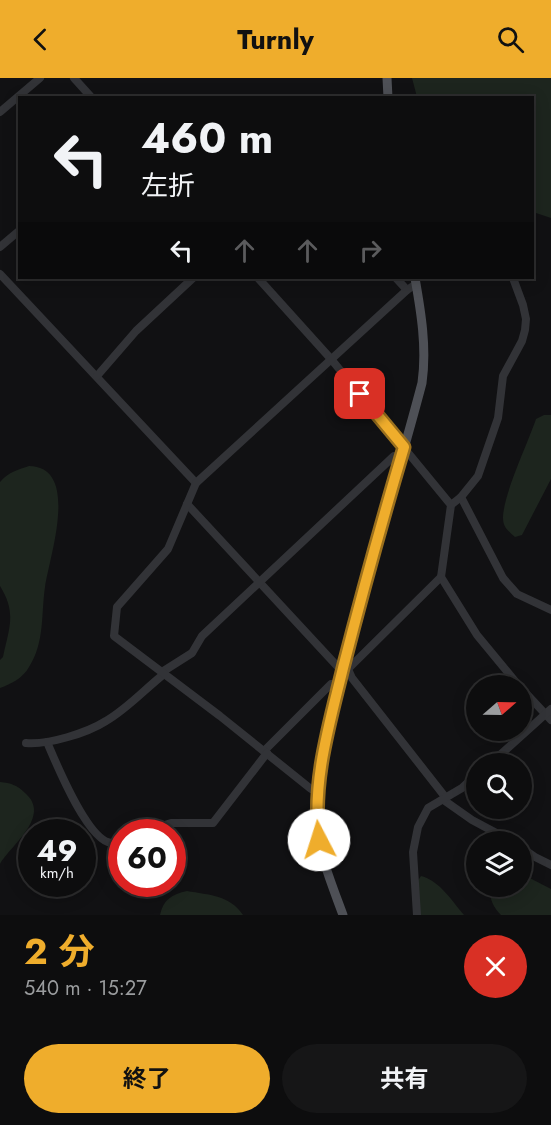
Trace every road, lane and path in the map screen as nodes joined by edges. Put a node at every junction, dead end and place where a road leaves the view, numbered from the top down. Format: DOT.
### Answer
graph roads {
  1 [pos="40,78"];
  2 [pos="74,78"];
  3 [pos="387,78"];
  4 [pos="19,96"];
  5 [pos="90,96"];
  6 [pos="388,96"];
  7 [pos="18,97"];
  8 [pos="0,112"];
  9 [pos="18,232"];
  10 [pos="0,247"];
  11 [pos="0,274"];
  12 [pos="192,279"];
  13 [pos="259,279"];
  14 [pos="397,279"];
  15 [pos="513,279"];
  16 [pos="416,281"];
  17 [pos="406,290"];
  18 [pos="331,359"];
  19 [pos="98,376"];
  20 [pos="404,447"];
  21 [pos="401,459"];
  22 [pos="196,483"];
  23 [pos="461,497"];
  24 [pos="187,504"];
  25 [pos="451,505"];
  26 [pos="441,577"];
  27 [pos="260,584"];
  28 [pos="551,610"];
  29 [pos="346,669"];
  30 [pos="163,673"];
  31 [pos="511,675"];
  32 [pos="339,686"];
  33 [pos="532,698"];
  34 [pos="549,714"];
  35 [pos="47,742"];
  36 [pos="26,743"];
  37 [pos="266,752"];
  38 [pos="502,753"];
  39 [pos="466,783"];
  40 [pos="317,790"];
  41 [pos="446,798"];
  42 [pos="186,823"];
  43 [pos="493,831"];
  44 [pos="108,842"];
  45 [pos="532,855"];
  46 [pos="551,865"];
  47 [pos="343,915"];
  48 [pos="417,915"];
  1 -- 4 [label="street"];
  2 -- 5 [label="street"];
  3 -- 6 [label="main road"];
  7 -- 8 [label="street"];
  9 -- 10 [label="street"];
  11 -- 19 [label="street"];
  12 -- 19 [label="street"];
  13 -- 18 [label="street"];
  14 -- 17 [label="street"];
  15 -- 23 [label="street"];
  16 -- 17 [label="street"];
  16 -- 20 [label="main road"];
  17 -- 18 [label="street"];
  18 -- 20 [label="street"];
  18 -- 22 [label="street"];
  19 -- 22 [label="street"];
  20 -- 21 [label="main road"];
  20 -- 25 [label="street"];
  21 -- 27 [label="street"];
  21 -- 29 [label="main road"];
  22 -- 24 [label="street"];
  23 -- 25 [label="street"];
  23 -- 28 [label="street"];
  24 -- 27 [label="street"];
  24 -- 30 [label="street"];
  25 -- 26 [label="street"];
  26 -- 29 [label="street"];
  26 -- 31 [label="street"];
  27 -- 29 [label="street"];
  27 -- 30 [label="street"];
  29 -- 32 [label="main road"];
  29 -- 41 [label="street"];
  30 -- 35 [label="street"];
  30 -- 37 [label="street"];
  32 -- 37 [label="street"];
  32 -- 40 [label="main road"];
  33 -- 34 [label="street"];
  34 -- 38 [label="street"];
  35 -- 36 [label="street"];
  35 -- 44 [label="street"];
  37 -- 40 [label="street"];
  37 -- 42 [label="street"];
  39 -- 41 [label="street"];
  40 -- 47 [label="main road"];
  41 -- 43 [label="street"];
  41 -- 48 [label="street"];
  45 -- 46 [label="street"];
}
